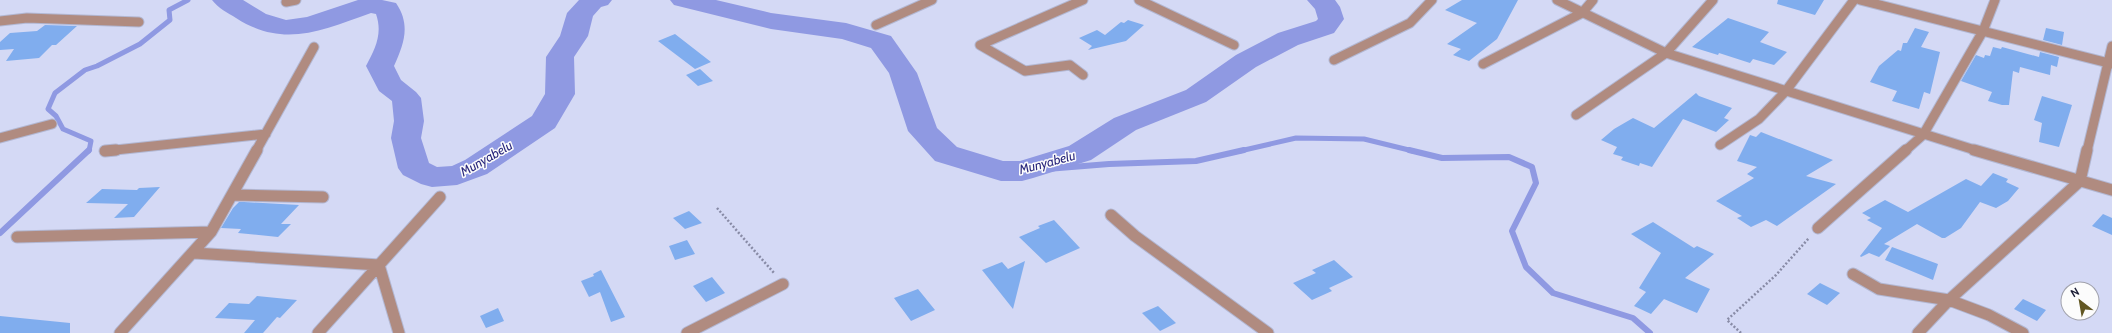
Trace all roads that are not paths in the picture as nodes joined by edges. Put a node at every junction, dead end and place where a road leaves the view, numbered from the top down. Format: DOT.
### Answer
graph roads {
  1 [pos="296,0"];
  2 [pos="932,0"];
  3 [pos="1083,0"];
  4 [pos="1432,0"];
  5 [pos="1557,0"];
  6 [pos="1594,0"];
  7 [pos="1713,0"];
  8 [pos="1854,0"];
  9 [pos="1860,0"];
  10 [pos="1995,0"];
  11 [pos="1146,1"];
  12 [pos="286,2"];
  13 [pos="1582,13"];
  14 [pos="0,21"];
  15 [pos="139,22"];
  16 [pos="876,25"];
  17 [pos="1983,31"];
  18 [pos="1234,45"];
  19 [pos="2112,46"];
  20 [pos="314,47"];
  21 [pos="1666,53"];
  22 [pos="1334,60"];
  23 [pos="2109,63"];
  24 [pos="1483,64"];
  25 [pos="1083,75"];
  26 [pos="1785,92"];
  27 [pos="1576,115"];
  28 [pos="52,124"];
  29 [pos="266,134"];
  30 [pos="1923,135"];
  31 [pos="0,138"];
  32 [pos="1720,145"];
  33 [pos="105,151"];
  34 [pos="2080,181"];
  35 [pos="2112,190"];
  36 [pos="233,195"];
  37 [pos="323,197"];
  38 [pos="440,197"];
  39 [pos="1112,215"];
  40 [pos="1818,228"];
  41 [pos="211,232"];
  42 [pos="17,236"];
  43 [pos="194,253"];
  44 [pos="379,265"];
  45 [pos="1853,274"];
  46 [pos="783,284"];
  47 [pos="1950,300"];
  48 [pos="120,333"];
  49 [pos="318,333"];
  50 [pos="399,333"];
  51 [pos="687,333"];
  52 [pos="1268,333"];
  53 [pos="1918,333"];
  54 [pos="2024,333"];
  1 -- 12 [label="street"];
  2 -- 16 [label="street"];
  3 -- 25 [label="street"];
  4 -- 22 [label="street"];
  5 -- 13 [label="street"];
  6 -- 13 [label="street"];
  7 -- 21 [label="street"];
  8 -- 26 [label="street"];
  9 -- 17 [label="street"];
  10 -- 17 [label="street"];
  11 -- 18 [label="street"];
  13 -- 21 [label="street"];
  13 -- 24 [label="street"];
  14 -- 15 [label="street"];
  17 -- 23 [label="street"];
  17 -- 30 [label="street"];
  19 -- 23 [label="street"];
  20 -- 29 [label="street"];
  21 -- 26 [label="street"];
  21 -- 27 [label="street"];
  23 -- 34 [label="street"];
  26 -- 30 [label="street"];
  26 -- 32 [label="street"];
  28 -- 31 [label="street"];
  29 -- 33 [label="street"];
  29 -- 36 [label="street"];
  30 -- 34 [label="street"];
  30 -- 40 [label="street"];
  34 -- 35 [label="street"];
  34 -- 47 [label="street"];
  36 -- 37 [label="street"];
  36 -- 41 [label="street"];
  38 -- 44 [label="street"];
  39 -- 52 [label="street"];
  41 -- 42 [label="street"];
  41 -- 43 [label="street"];
  43 -- 44 [label="street"];
  43 -- 48 [label="street"];
  44 -- 49 [label="street"];
  44 -- 50 [label="street"];
  45 -- 47 [label="street"];
  46 -- 51 [label="street"];
  47 -- 53 [label="street"];
  47 -- 54 [label="street"];
}
